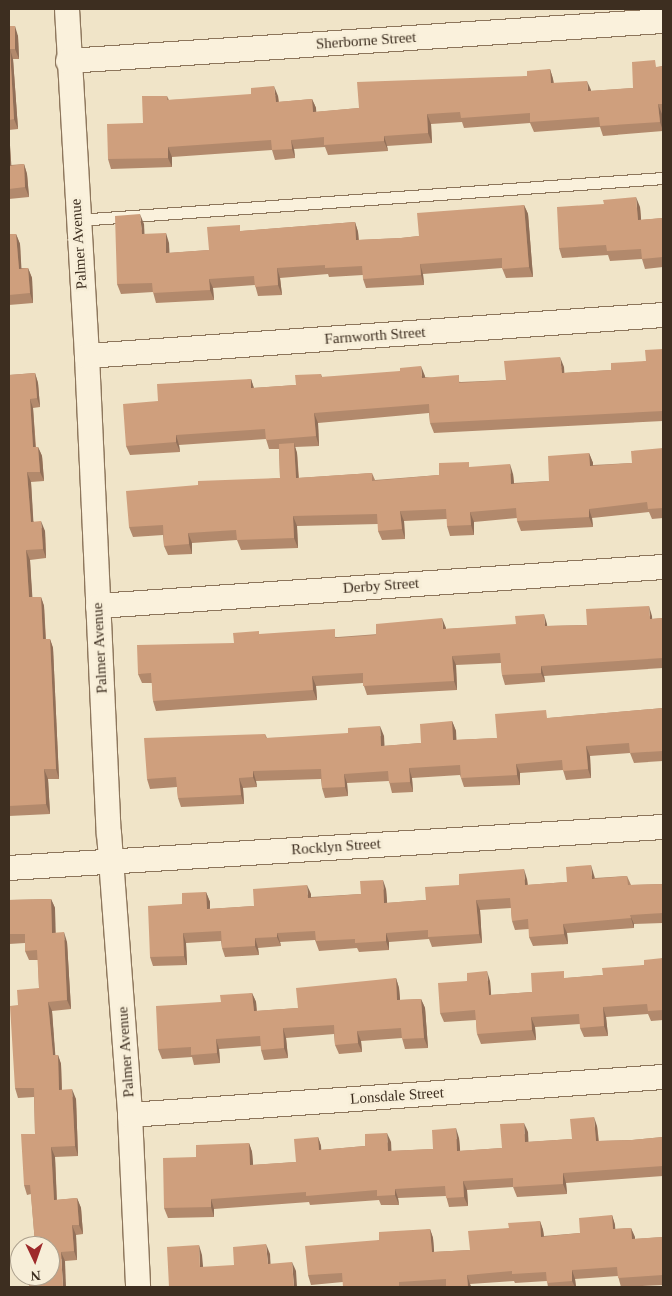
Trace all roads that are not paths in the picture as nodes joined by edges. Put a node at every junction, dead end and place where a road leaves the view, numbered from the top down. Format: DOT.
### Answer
graph roads {
  1 [pos="67,9"];
  2 [pos="663,21"];
  3 [pos="68,61"];
  4 [pos="663,178"];
  5 [pos="77,220"];
  6 [pos="663,316"];
  7 [pos="87,356"];
  8 [pos="663,566"];
  9 [pos="98,606"];
  10 [pos="663,827"];
  11 [pos="112,861"];
  12 [pos="9,868"];
  13 [pos="663,1077"];
  14 [pos="130,1114"];
  15 [pos="138,1287"];
  1 -- 3 [label="street, Palmer Avenue"];
  2 -- 3 [label="street, Sherborne Street"];
  3 -- 5 [label="street, Palmer Avenue"];
  4 -- 5 [label="lane"];
  5 -- 7 [label="street, Palmer Avenue"];
  6 -- 7 [label="street, Farnworth Street"];
  7 -- 9 [label="street, Palmer Avenue"];
  8 -- 9 [label="street, Derby Street"];
  9 -- 11 [label="street, Palmer Avenue"];
  10 -- 11 [label="street, Rocklyn Street"];
  11 -- 12 [label="street, Rocklyn Street"];
  11 -- 14 [label="street, Palmer Avenue"];
  13 -- 14 [label="street, Lonsdale Street"];
  14 -- 15 [label="street, Palmer Avenue"];
}
